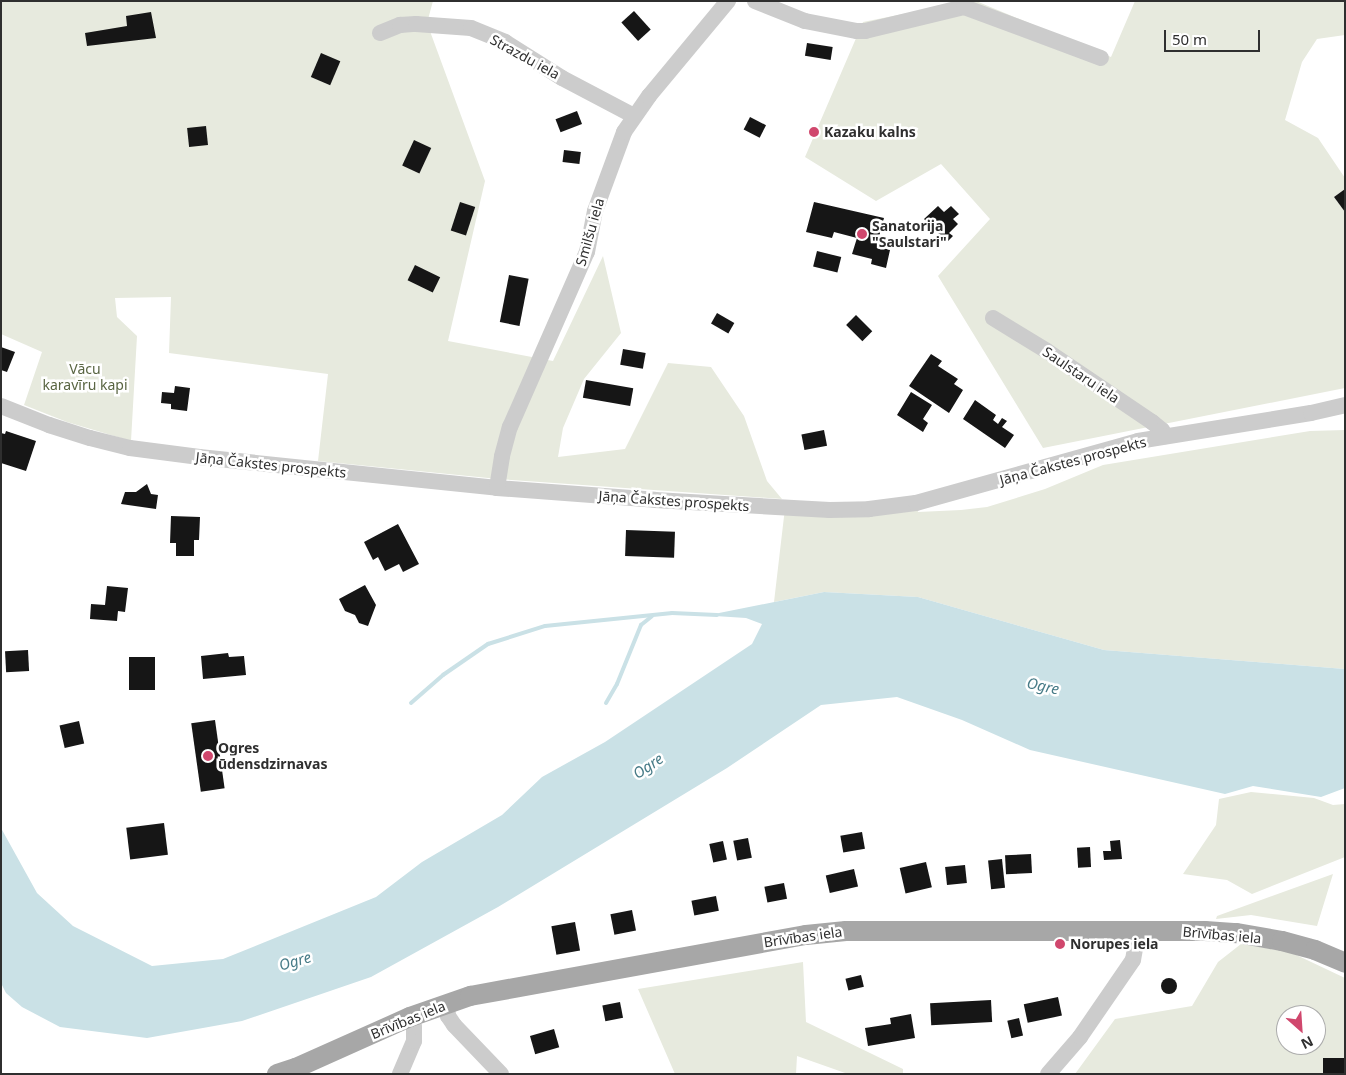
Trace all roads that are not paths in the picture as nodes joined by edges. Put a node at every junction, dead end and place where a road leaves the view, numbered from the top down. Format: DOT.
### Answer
graph roads {
  1 [pos="728,1"];
  2 [pos="755,1"];
  3 [pos="380,33"];
  4 [pos="1101,58"];
  5 [pos="634,116"];
  6 [pos="993,318"];
  7 [pos="1,406"];
  8 [pos="1345,406"];
  9 [pos="1165,436"];
  10 [pos="497,488"];
  11 [pos="1138,931"];
  12 [pos="1345,963"];
  13 [pos="447,1003"];
  14 [pos="410,1017"];
  15 [pos="277,1074"];
  16 [pos="400,1074"];
  17 [pos="501,1074"];
  18 [pos="1048,1074"];
  1 -- 5 [label="street, Smilšu iela"];
  2 -- 4 [label="street"];
  3 -- 5 [label="street, Strazdu iela"];
  5 -- 10 [label="street, Smilšu iela"];
  6 -- 9 [label="street, Saulstaru iela"];
  7 -- 10 [label="street, Jāņa Čakstes prospekts"];
  8 -- 9 [label="street, Jāņa Čakstes prospekts"];
  9 -- 10 [label="street, Jāņa Čakstes prospekts"];
  11 -- 12 [label="main road, Brīvības iela"];
  11 -- 13 [label="main road, Brīvības iela"];
  11 -- 18 [label="street"];
  13 -- 14 [label="main road, Brīvības iela"];
  13 -- 17 [label="street"];
  14 -- 15 [label="main road, Brīvības iela"];
  14 -- 16 [label="street"];
}
